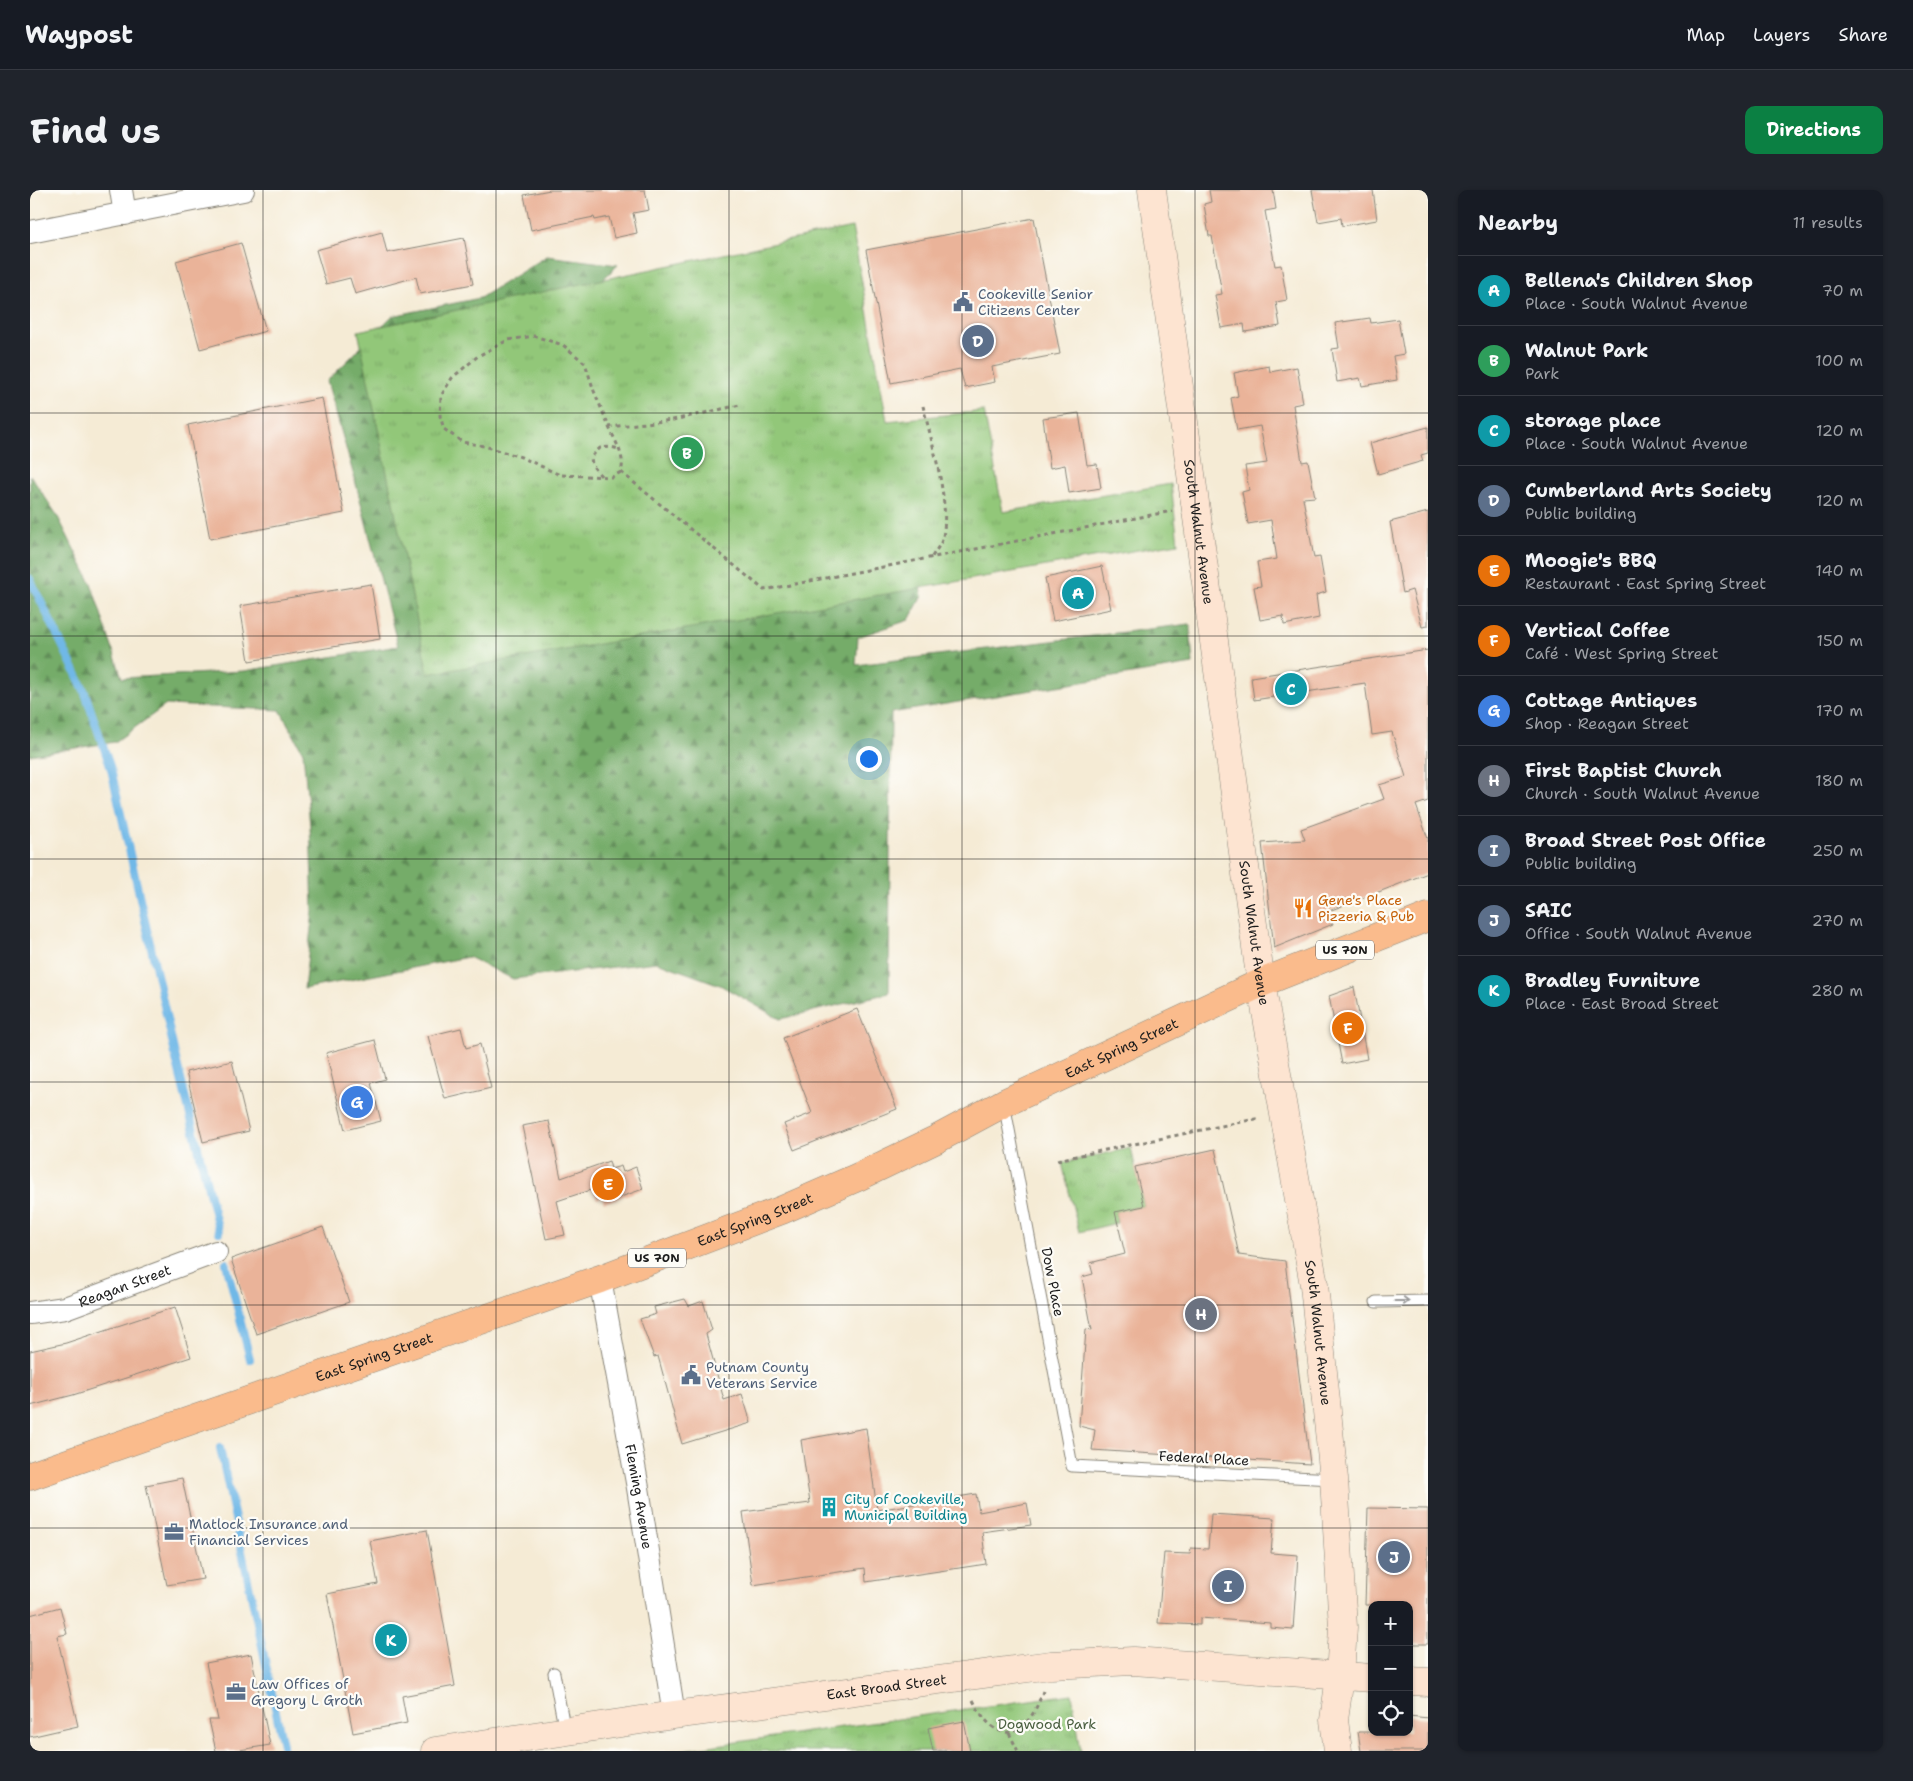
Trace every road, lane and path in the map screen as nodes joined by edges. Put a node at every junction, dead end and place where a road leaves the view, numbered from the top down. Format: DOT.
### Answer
graph roads {
  1 [pos="121,190"];
  2 [pos="243,190"];
  3 [pos="1152,190"];
  4 [pos="125,214"];
  5 [pos="30,232"];
  6 [pos="740,405"];
  7 [pos="923,406"];
  8 [pos="609,427"];
  9 [pos="619,449"];
  10 [pos="622,472"];
  11 [pos="601,476"];
  12 [pos="1172,510"];
  13 [pos="932,557"];
  14 [pos="1428,917"];
  15 [pos="1261,983"];
  16 [pos="1004,1103"];
  17 [pos="1263,1117"];
  18 [pos="1058,1160"];
  19 [pos="216,1252"];
  20 [pos="600,1279"];
  21 [pos="1428,1301"];
  22 [pos="1376,1302"];
  23 [pos="30,1313"];
  24 [pos="1072,1466"];
  25 [pos="30,1476"];
  26 [pos="1334,1479"];
  27 [pos="554,1673"];
  28 [pos="1340,1677"];
  29 [pos="1368,1678"];
  30 [pos="1413,1681"];
  31 [pos="1428,1682"];
  32 [pos="1044,1689"];
  33 [pos="972,1700"];
  34 [pos="674,1715"];
  35 [pos="565,1732"];
  36 [pos="1009,1734"];
  37 [pos="444,1750"];
  38 [pos="1018,1751"];
  39 [pos="1338,1751"];
  1 -- 4 [label="street"];
  2 -- 4 [label="street"];
  3 -- 15 [label="street, South Walnut Avenue"];
  4 -- 5 [label="street"];
  6 -- 8 [label="path"];
  7 -- 13 [label="path"];
  8 -- 9 [label="path"];
  8 -- 11 [label="path"];
  9 -- 10 [label="path"];
  9 -- 11 [label="path"];
  10 -- 11 [label="path"];
  10 -- 13 [label="path"];
  12 -- 13 [label="path"];
  14 -- 15 [label="main road, US 70N"];
  15 -- 16 [label="main road, East Spring Street / US 70N"];
  15 -- 26 [label="street, South Walnut Avenue"];
  16 -- 20 [label="main road, East Spring Street / US 70N"];
  16 -- 24 [label="lane, Dow Place"];
  17 -- 18 [label="path"];
  19 -- 23 [label="street, Reagan Street"];
  20 -- 25 [label="main road, East Spring Street / US 70N"];
  20 -- 34 [label="street, Fleming Avenue"];
  22 -- 21 [label="lane, one-way"];
  24 -- 26 [label="lane, Federal Place"];
  26 -- 28 [label="street, South Walnut Avenue"];
  27 -- 35 [label="lane"];
  28 -- 29 [label="street, East Broad Street"];
  28 -- 34 [label="street, East Broad Street"];
  28 -- 39 [label="street, South Walnut Avenue"];
  30 -- 31 [label="street"];
  32 -- 36 [label="path"];
  33 -- 36 [label="path"];
  34 -- 35 [label="street, East Broad Street"];
  35 -- 37 [label="street, East Broad Street"];
  36 -- 38 [label="path"];
}
